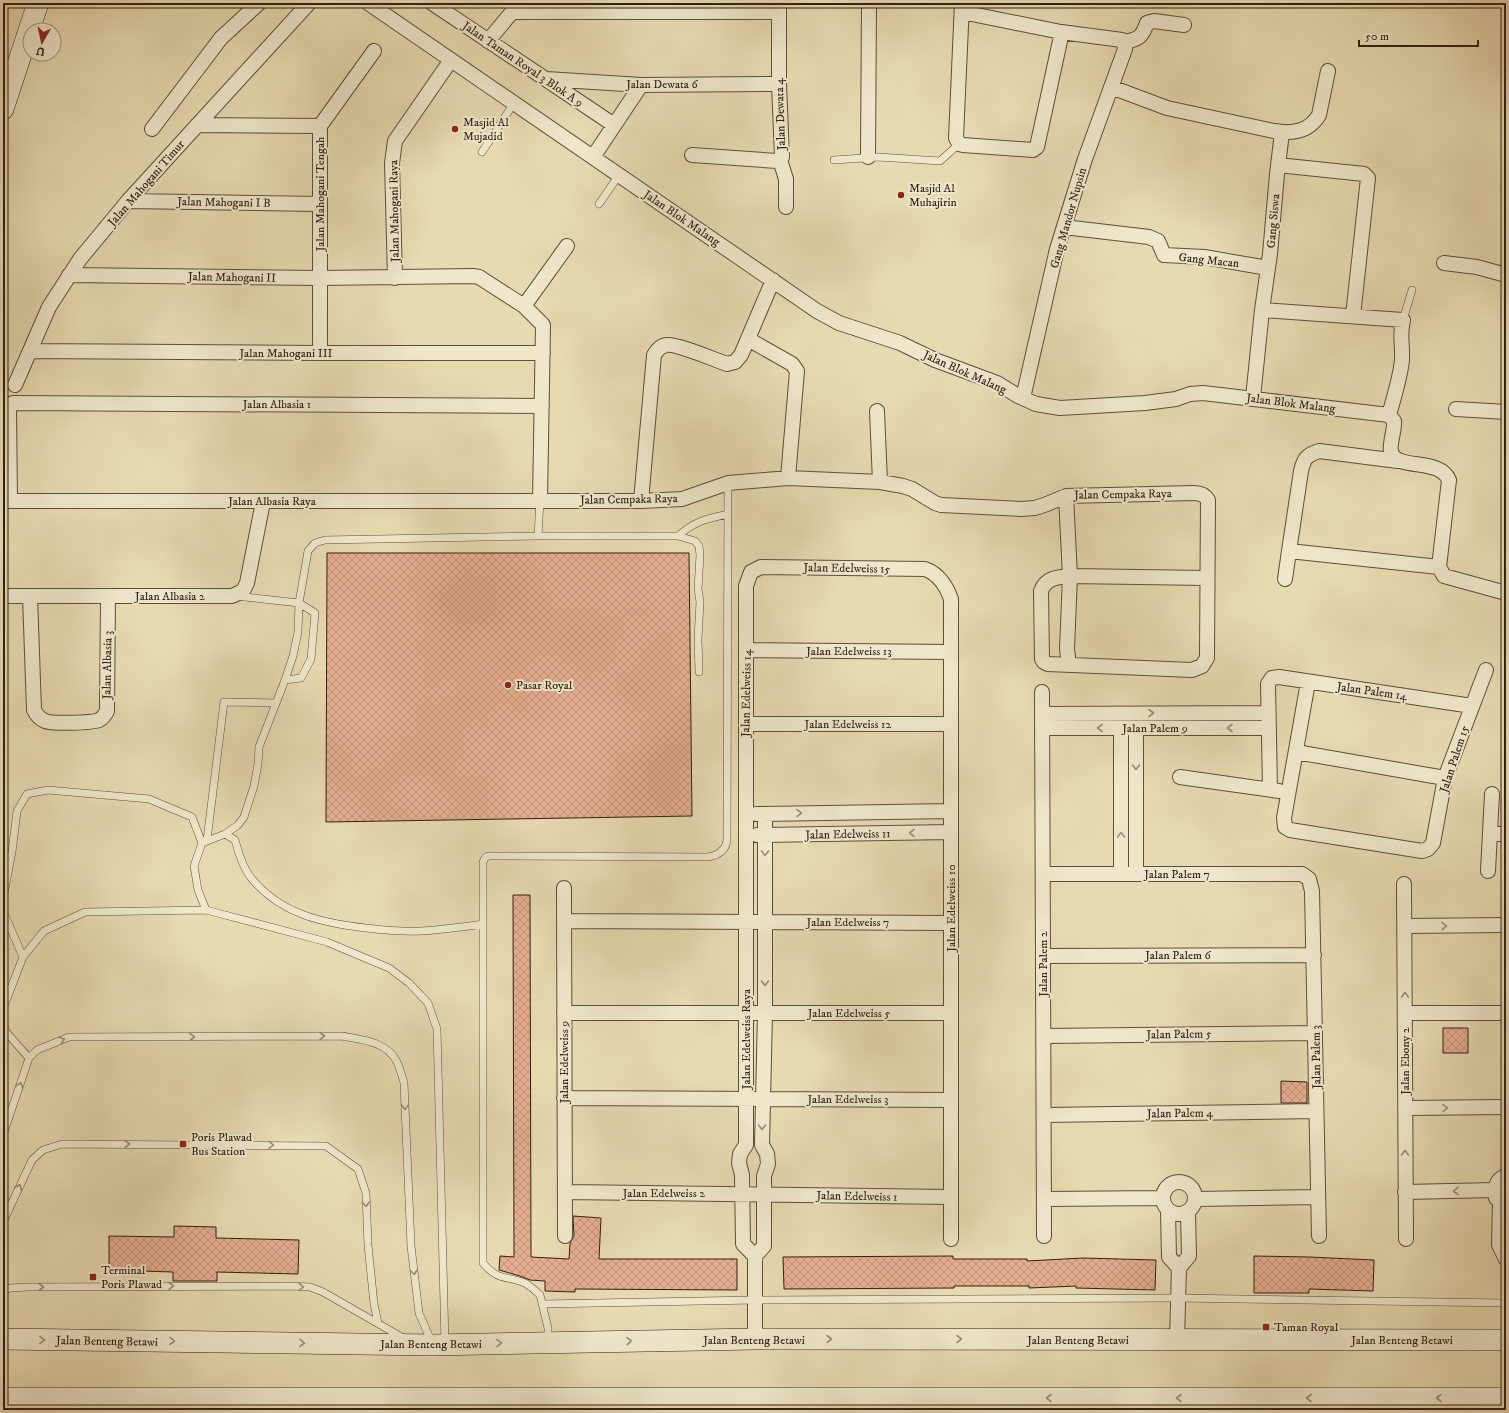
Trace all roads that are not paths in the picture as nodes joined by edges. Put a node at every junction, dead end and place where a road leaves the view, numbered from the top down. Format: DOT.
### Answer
graph roads {
  1 [pos="38,3"];
  2 [pos="259,3"];
  3 [pos="309,3"];
  4 [pos="368,3"];
  5 [pos="432,3"];
  6 [pos="870,3"];
  7 [pos="516,8"];
  8 [pos="559,8"];
  9 [pos="779,8"];
  10 [pos="962,8"];
  11 [pos="1184,25"];
  12 [pos="1061,32"];
  13 [pos="488,41"];
  14 [pos="1125,42"];
  15 [pos="374,51"];
  16 [pos="451,60"];
  17 [pos="1328,71"];
  18 [pos="546,79"];
  19 [pos="779,84"];
  20 [pos="641,85"];
  21 [pos="1111,88"];
  22 [pos="514,103"];
  23 [pos="3,110"];
  24 [pos="197,125"];
  25 [pos="614,125"];
  26 [pos="320,126"];
  27 [pos="152,129"];
  28 [pos="1282,132"];
  29 [pos="957,141"];
  30 [pos="482,152"];
  31 [pos="692,155"];
  32 [pos="593,157"];
  33 [pos="868,157"];
  34 [pos="780,160"];
  35 [pos="834,160"];
  36 [pos="1278,165"];
  37 [pos="619,175"];
  38 [pos="128,201"];
  39 [pos="320,204"];
  40 [pos="599,204"];
  41 [pos="786,207"];
  42 [pos="1064,227"];
  43 [pos="567,246"];
  44 [pos="1444,264"];
  45 [pos="1268,268"];
  46 [pos="1506,274"];
  47 [pos="69,275"];
  48 [pos="320,278"];
  49 [pos="395,278"];
  50 [pos="773,280"];
  51 [pos="1412,290"];
  52 [pos="1262,310"];
  53 [pos="529,311"];
  54 [pos="1353,316"];
  55 [pos="1403,320"];
  56 [pos="748,339"];
  57 [pos="30,351"];
  58 [pos="320,353"];
  59 [pos="543,353"];
  60 [pos="15,385"];
  61 [pos="1023,398"];
  62 [pos="1253,398"];
  63 [pos="542,406"];
  64 [pos="1456,410"];
  65 [pos="876,411"];
  66 [pos="1506,412"];
  67 [pos="1389,415"];
  68 [pos="1398,460"];
  69 [pos="788,478"];
  70 [pos="880,482"];
  71 [pos="728,483"];
  72 [pos="1066,496"];
  73 [pos="540,500"];
  74 [pos="6,501"];
  75 [pos="641,501"];
  76 [pos="263,502"];
  77 [pos="728,514"];
  78 [pos="538,536"];
  79 [pos="678,536"];
  80 [pos="1289,551"];
  81 [pos="1439,567"];
  82 [pos="751,572"];
  83 [pos="1070,576"];
  84 [pos="1207,578"];
  85 [pos="1285,578"];
  86 [pos="941,580"];
  87 [pos="1506,593"];
  88 [pos="3,596"];
  89 [pos="30,596"];
  90 [pos="108,596"];
  91 [pos="232,596"];
  92 [pos="299,602"];
  93 [pos="747,650"];
  94 [pos="951,652"];
  95 [pos="1069,665"];
  96 [pos="1486,670"];
  97 [pos="699,672"];
  98 [pos="285,680"];
  99 [pos="1308,682"];
  100 [pos="1042,692"];
  101 [pos="276,703"];
  102 [pos="1472,706"];
  103 [pos="1268,713"];
  104 [pos="1042,714"];
  105 [pos="746,724"];
  106 [pos="951,724"];
  107 [pos="1042,728"];
  108 [pos="1121,728"];
  109 [pos="1136,728"];
  110 [pos="1269,728"];
  111 [pos="1296,752"];
  112 [pos="1180,777"];
  113 [pos="1445,778"];
  114 [pos="1270,789"];
  115 [pos="1288,792"];
  116 [pos="1492,794"];
  117 [pos="951,811"];
  118 [pos="765,814"];
  119 [pos="746,815"];
  120 [pos="951,832"];
  121 [pos="225,834"];
  122 [pos="1490,834"];
  123 [pos="1506,834"];
  124 [pos="746,835"];
  125 [pos="765,835"];
  126 [pos="204,841"];
  127 [pos="1488,871"];
  128 [pos="1043,874"];
  129 [pos="1121,874"];
  130 [pos="1136,874"];
  131 [pos="1309,879"];
  132 [pos="1404,884"];
  133 [pos="564,888"];
  134 [pos="3,899"];
  135 [pos="206,910"];
  136 [pos="3,911"];
  137 [pos="564,921"];
  138 [pos="746,922"];
  139 [pos="765,922"];
  140 [pos="951,923"];
  141 [pos="483,924"];
  142 [pos="1506,925"];
  143 [pos="1405,926"];
  144 [pos="1314,955"];
  145 [pos="1043,956"];
  146 [pos="23,957"];
  147 [pos="564,1013"];
  148 [pos="747,1013"];
  149 [pos="765,1013"];
  150 [pos="951,1013"];
  151 [pos="1405,1013"];
  152 [pos="1506,1013"];
  153 [pos="4,1032"];
  154 [pos="1315,1033"];
  155 [pos="1044,1036"];
  156 [pos="29,1058"];
  157 [pos="564,1098"];
  158 [pos="746,1099"];
  159 [pos="763,1099"];
  160 [pos="951,1100"];
  161 [pos="1506,1107"];
  162 [pos="1406,1108"];
  163 [pos="1316,1111"];
  164 [pos="1044,1115"];
  165 [pos="3,1136"];
  166 [pos="1506,1176"];
  167 [pos="565,1192"];
  168 [pos="1405,1192"];
  169 [pos="742,1194"];
  170 [pos="764,1194"];
  171 [pos="1318,1197"];
  172 [pos="950,1198"];
  173 [pos="1044,1199"];
  174 [pos="1196,1199"];
  175 [pos="1500,1200"];
  176 [pos="1165,1204"];
  177 [pos="1188,1213"];
  178 [pos="3,1222"];
  179 [pos="564,1236"];
  180 [pos="1044,1236"];
  181 [pos="1319,1236"];
  182 [pos="950,1239"];
  183 [pos="1406,1239"];
  184 [pos="755,1256"];
  185 [pos="1506,1259"];
  186 [pos="1179,1268"];
  187 [pos="3,1292"];
  188 [pos="1178,1298"];
  189 [pos="754,1300"];
  190 [pos="1506,1303"];
  191 [pos="543,1304"];
  192 [pos="378,1323"];
  193 [pos="3,1339"];
  194 [pos="756,1339"];
  195 [pos="1177,1340"];
  196 [pos="1506,1340"];
  197 [pos="548,1342"];
  198 [pos="431,1344"];
  199 [pos="3,1398"];
  200 [pos="1506,1398"];
  201 [pos="1461,1404"];
  1 -- 23 [label="main road"];
  2 -- 27 [label="street"];
  3 -- 24 [label="street, Jalan Mahogani Timur"];
  4 -- 16 [label="street, Jalan Blok Malang"];
  5 -- 13 [label="street, Jalan Taman Royal 3 Blok A 9"];
  6 -- 33 [label="street"];
  7 -- 8 [label="street"];
  7 -- 13 [label="street"];
  8 -- 9 [label="street"];
  9 -- 19 [label="street, Jalan Dewata 4"];
  10 -- 12 [label="street"];
  10 -- 29 [label="street"];
  11 -- 14 [label="street"];
  12 -- 14 [label="street"];
  12 -- 29 [label="street"];
  13 -- 18 [label="street, Jalan Taman Royal 3 Blok A 9"];
  14 -- 21 [label="street, Gang Mandor Nupsin"];
  15 -- 26 [label="street, Jalan Mahogani Tengah"];
  16 -- 22 [label="street, Jalan Blok Malang"];
  16 -- 49 [label="street, Jalan Mahogani Raya"];
  17 -- 28 [label="street"];
  18 -- 20 [label="street, Jalan Dewata 6"];
  18 -- 25 [label="street, Jalan Taman Royal 3 Blok A 9"];
  19 -- 20 [label="street, Jalan Dewata 6"];
  19 -- 34 [label="street, Jalan Dewata 4"];
  20 -- 25 [label="street"];
  21 -- 28 [label="street"];
  21 -- 42 [label="street, Gang Mandor Nupsin"];
  22 -- 30 [label="lane"];
  22 -- 32 [label="street, Jalan Blok Malang"];
  24 -- 26 [label="street"];
  24 -- 38 [label="street, Jalan Mahogani Timur"];
  25 -- 32 [label="street"];
  26 -- 39 [label="street, Jalan Mahogani Tengah"];
  28 -- 36 [label="street, Gang Siswa"];
  29 -- 33 [label="lane"];
  31 -- 34 [label="street, Jalan Dewata 4"];
  32 -- 37 [label="street, Jalan Blok Malang"];
  33 -- 35 [label="lane"];
  34 -- 41 [label="street"];
  36 -- 45 [label="street, Gang Siswa"];
  36 -- 54 [label="street"];
  37 -- 40 [label="lane"];
  37 -- 50 [label="street, Jalan Blok Malang"];
  38 -- 39 [label="street, Jalan Mahogani I B"];
  38 -- 47 [label="street, Jalan Mahogani Timur"];
  39 -- 48 [label="street, Jalan Mahogani Tengah"];
  42 -- 45 [label="street, Gang Macan"];
  42 -- 61 [label="street, Gang Mandor Nupsin"];
  43 -- 53 [label="street"];
  44 -- 46 [label="street"];
  45 -- 52 [label="street, Gang Siswa"];
  47 -- 48 [label="street, Jalan Mahogani II"];
  47 -- 57 [label="street, Jalan Mahogani Timur"];
  48 -- 49 [label="street, Jalan Mahogani II"];
  48 -- 58 [label="street, Jalan Mahogani Tengah"];
  49 -- 53 [label="street, Jalan Mahogani Raya"];
  50 -- 56 [label="street"];
  50 -- 61 [label="street, Jalan Blok Malang"];
  51 -- 55 [label="lane"];
  52 -- 54 [label="street"];
  52 -- 62 [label="street, Gang Siswa"];
  53 -- 59 [label="street"];
  54 -- 55 [label="street"];
  55 -- 67 [label="street"];
  56 -- 69 [label="street"];
  56 -- 75 [label="street"];
  57 -- 58 [label="street, Jalan Mahogani III"];
  57 -- 60 [label="street, Jalan Mahogani Timur"];
  58 -- 59 [label="street, Jalan Mahogani III"];
  59 -- 63 [label="street"];
  61 -- 62 [label="street, Jalan Blok Malang"];
  62 -- 67 [label="street, Jalan Blok Malang"];
  63 -- 73 [label="street"];
  63 -- 74 [label="street, Jalan Albasia 1"];
  64 -- 66 [label="street"];
  65 -- 70 [label="street"];
  67 -- 68 [label="street"];
  68 -- 80 [label="street"];
  68 -- 81 [label="street"];
  69 -- 70 [label="street, Jalan Cempaka Raya"];
  69 -- 71 [label="street, Jalan Cempaka Raya"];
  70 -- 72 [label="street, Jalan Cempaka Raya"];
  71 -- 75 [label="street, Jalan Cempaka Raya"];
  71 -- 77 [label="lane"];
  72 -- 83 [label="street"];
  72 -- 84 [label="street, Jalan Cempaka Raya"];
  73 -- 75 [label="street, Jalan Cempaka Raya"];
  73 -- 76 [label="street, Jalan Albasia Raya"];
  73 -- 78 [label="lane"];
  74 -- 76 [label="street, Jalan Albasia Raya"];
  76 -- 91 [label="street"];
  77 -- 79 [label="lane"];
  77 -- 141 [label="lane"];
  78 -- 79 [label="lane"];
  78 -- 92 [label="lane"];
  79 -- 97 [label="lane"];
  80 -- 81 [label="street"];
  80 -- 85 [label="street"];
  81 -- 87 [label="street"];
  82 -- 86 [label="street, Jalan Edelweiss 15"];
  82 -- 93 [label="street, Jalan Edelweiss 14"];
  83 -- 84 [label="street, Jalan Cempaka Raya"];
  83 -- 95 [label="street"];
  83 -- 95 [label="street, Jalan Cempaka Raya"];
  84 -- 95 [label="street, Jalan Cempaka Raya"];
  86 -- 94 [label="street, Jalan Edelweiss 10"];
  88 -- 89 [label="street, Jalan Albasia 2"];
  89 -- 90 [label="street, Jalan Albasia 2"];
  89 -- 90 [label="street, Jalan Albasia 3"];
  90 -- 91 [label="street, Jalan Albasia 2"];
  91 -- 92 [label="lane"];
  92 -- 98 [label="lane"];
  92 -- 98 [label="lane"];
  93 -- 94 [label="street, Jalan Edelweiss 13"];
  93 -- 105 [label="street, Jalan Edelweiss 14"];
  94 -- 106 [label="street, Jalan Edelweiss 10"];
  96 -- 102 [label="street, Jalan Palem 15"];
  98 -- 101 [label="lane"];
  99 -- 102 [label="street, Jalan Palem 14"];
  99 -- 103 [label="street, Jalan Palem 14"];
  99 -- 111 [label="street"];
  100 -- 104 [label="street, Jalan Palem 2"];
  101 -- 121 [label="lane"];
  101 -- 126 [label="lane"];
  102 -- 113 [label="street, Jalan Palem 15"];
  104 -- 103 [label="street, Jalan Palem 9, one-way"];
  103 -- 110 [label="street"];
  104 -- 107 [label="street, Jalan Palem 2"];
  105 -- 106 [label="street, Jalan Edelweiss 12"];
  105 -- 119 [label="street, Jalan Edelweiss 14"];
  106 -- 117 [label="street, Jalan Edelweiss 10"];
  108 -- 107 [label="street, Jalan Palem 9, one-way"];
  107 -- 128 [label="street, Jalan Palem 2"];
  108 -- 109 [label="street, Jalan Palem 9"];
  129 -- 108 [label="street, one-way"];
  110 -- 109 [label="street, Jalan Palem 9, one-way"];
  109 -- 130 [label="street, one-way"];
  110 -- 114 [label="street"];
  111 -- 113 [label="street"];
  111 -- 115 [label="street"];
  112 -- 114 [label="street"];
  113 -- 115 [label="street, Jalan Palem 15"];
  114 -- 115 [label="street"];
  116 -- 122 [label="street"];
  118 -- 117 [label="street, Jalan Edelweiss 11, one-way"];
  117 -- 120 [label="street, Jalan Edelweiss 10"];
  118 -- 119 [label="street, Jalan Edelweiss 11"];
  118 -- 125 [label="street, Jalan Edelweiss Raya"];
  119 -- 124 [label="street, Jalan Edelweiss Raya"];
  120 -- 125 [label="street, Jalan Edelweiss 11, one-way"];
  120 -- 140 [label="street, Jalan Edelweiss 10"];
  121 -- 126 [label="lane"];
  121 -- 141 [label="lane"];
  122 -- 123 [label="street"];
  122 -- 127 [label="street"];
  124 -- 125 [label="street, Jalan Edelweiss 11"];
  124 -- 138 [label="street, Jalan Edelweiss Raya"];
  125 -- 139 [label="street, Jalan Edelweiss Raya, one-way"];
  126 -- 134 [label="lane"];
  126 -- 135 [label="lane"];
  128 -- 129 [label="street, Jalan Palem 7"];
  128 -- 145 [label="street, Jalan Palem 2"];
  129 -- 130 [label="street, Jalan Palem 7"];
  130 -- 131 [label="street, Jalan Palem 7"];
  131 -- 144 [label="street, Jalan Palem 3"];
  132 -- 143 [label="street, Jalan Ebony 2"];
  133 -- 137 [label="street, Jalan Edelweiss 9"];
  135 -- 146 [label="lane"];
  135 -- 198 [label="lane"];
  136 -- 146 [label="lane"];
  137 -- 138 [label="street, Jalan Edelweiss 7"];
  137 -- 147 [label="street, Jalan Edelweiss 9"];
  138 -- 139 [label="street, Jalan Edelweiss 7"];
  138 -- 148 [label="street, Jalan Edelweiss Raya"];
  139 -- 140 [label="street, Jalan Edelweiss 7"];
  139 -- 149 [label="street, Jalan Edelweiss Raya, one-way"];
  140 -- 150 [label="street, Jalan Edelweiss 10"];
  141 -- 191 [label="lane"];
  143 -- 142 [label="street, one-way"];
  151 -- 143 [label="street, Jalan Ebony 2, one-way"];
  144 -- 145 [label="street, Jalan Palem 6"];
  144 -- 154 [label="street, Jalan Palem 3"];
  145 -- 155 [label="street, Jalan Palem 2"];
  146 -- 153 [label="lane"];
  147 -- 148 [label="street, Jalan Edelweiss 5"];
  147 -- 157 [label="street, Jalan Edelweiss 9"];
  148 -- 149 [label="street, Jalan Edelweiss 5"];
  148 -- 158 [label="street, Jalan Edelweiss Raya"];
  149 -- 150 [label="street, Jalan Edelweiss 5"];
  149 -- 159 [label="street, Jalan Edelweiss Raya"];
  150 -- 160 [label="street, Jalan Edelweiss 10"];
  151 -- 152 [label="street"];
  151 -- 162 [label="street, Jalan Ebony 2"];
  153 -- 156 [label="lane"];
  154 -- 155 [label="street, Jalan Palem 5"];
  154 -- 163 [label="street, Jalan Palem 3"];
  155 -- 164 [label="street, Jalan Palem 2"];
  165 -- 156 [label="lane, one-way"];
  156 -- 198 [label="lane, one-way"];
  157 -- 158 [label="street, Jalan Edelweiss 3"];
  157 -- 167 [label="street, Jalan Edelweiss 9"];
  158 -- 159 [label="street, Jalan Edelweiss 3"];
  158 -- 169 [label="street, Jalan Edelweiss Raya"];
  159 -- 160 [label="street, Jalan Edelweiss 3"];
  159 -- 170 [label="street, Jalan Edelweiss Raya, one-way"];
  160 -- 172 [label="street, Jalan Edelweiss 10"];
  162 -- 161 [label="street, one-way"];
  168 -- 162 [label="street, Jalan Ebony 2, one-way"];
  163 -- 164 [label="street, Jalan Palem 4"];
  163 -- 171 [label="street, Jalan Palem 3"];
  164 -- 173 [label="street, Jalan Palem 2"];
  166 -- 175 [label="street"];
  167 -- 169 [label="street, Jalan Edelweiss 2"];
  167 -- 179 [label="street, Jalan Edelweiss 9"];
  175 -- 168 [label="street, one-way"];
  168 -- 183 [label="street, Jalan Ebony 2"];
  169 -- 170 [label="street, Jalan Edelweiss 2"];
  169 -- 184 [label="street, Jalan Edelweiss Raya"];
  170 -- 172 [label="street, Jalan Edelweiss 1"];
  170 -- 184 [label="street, Jalan Edelweiss Raya"];
  171 -- 174 [label="street"];
  171 -- 181 [label="street, Jalan Palem 3"];
  172 -- 182 [label="street, Jalan Edelweiss 10"];
  173 -- 176 [label="street"];
  173 -- 180 [label="street, Jalan Palem 2"];
  174 -- 176 [label="street"];
  174 -- 177 [label="street"];
  175 -- 185 [label="street"];
  176 -- 177 [label="street"];
  176 -- 186 [label="street"];
  177 -- 186 [label="street"];
  178 -- 192 [label="lane, one-way"];
  184 -- 189 [label="street, Jalan Edelweiss Raya"];
  186 -- 188 [label="street"];
  187 -- 192 [label="lane, one-way"];
  188 -- 189 [label="lane"];
  188 -- 190 [label="lane"];
  188 -- 195 [label="street"];
  189 -- 191 [label="lane"];
  189 -- 194 [label="street, Jalan Edelweiss Raya"];
  191 -- 197 [label="lane"];
  192 -- 198 [label="lane"];
  193 -- 198 [label="main road, Jalan Benteng Betawi, one-way"];
  194 -- 195 [label="main road, Jalan Benteng Betawi, one-way"];
  197 -- 194 [label="main road, Jalan Benteng Betawi, one-way"];
  195 -- 196 [label="main road, Jalan Benteng Betawi"];
  198 -- 197 [label="main road, Jalan Benteng Betawi, one-way"];
  201 -- 199 [label="main road, one-way"];
  200 -- 201 [label="main road"];
}
